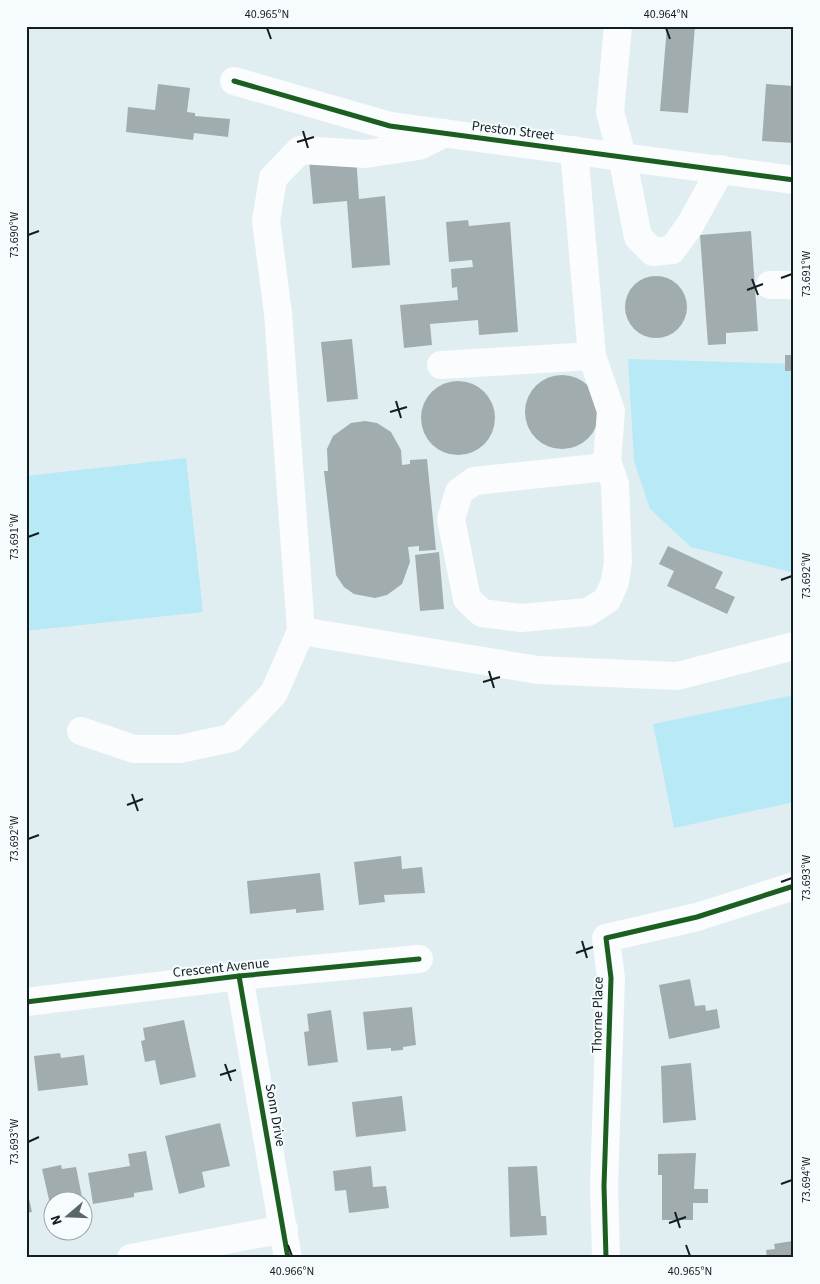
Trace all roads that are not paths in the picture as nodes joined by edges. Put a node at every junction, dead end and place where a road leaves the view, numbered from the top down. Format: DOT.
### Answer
graph roads {
  1 [pos="618,26"];
  2 [pos="234,81"];
  3 [pos="445,133"];
  4 [pos="574,150"];
  5 [pos="622,156"];
  6 [pos="721,169"];
  7 [pos="794,180"];
  8 [pos="592,356"];
  9 [pos="441,365"];
  10 [pos="607,461"];
  11 [pos="301,631"];
  12 [pos="794,646"];
  13 [pos="82,731"];
  14 [pos="794,886"];
  15 [pos="420,959"];
  16 [pos="240,976"];
  17 [pos="26,1002"];
  18 [pos="284,1229"];
  19 [pos="131,1258"];
  20 [pos="288,1258"];
  21 [pos="606,1258"];
  1 -- 5 [label="street"];
  2 -- 3 [label="street, Preston Street"];
  3 -- 4 [label="street, Preston Street"];
  3 -- 11 [label="street"];
  4 -- 5 [label="street, Preston Street"];
  4 -- 8 [label="street"];
  5 -- 6 [label="street, Preston Street"];
  5 -- 6 [label="street"];
  6 -- 7 [label="street, Preston Street"];
  8 -- 9 [label="street"];
  8 -- 10 [label="street"];
  10 -- 10 [label="street"];
  11 -- 12 [label="street"];
  11 -- 13 [label="street"];
  14 -- 21 [label="street, Thorne Place"];
  15 -- 16 [label="street, Crescent Avenue"];
  16 -- 17 [label="street, Crescent Avenue"];
  16 -- 18 [label="street, Sonn Drive"];
  18 -- 19 [label="street"];
  18 -- 20 [label="street, Sonn Drive"];
}
